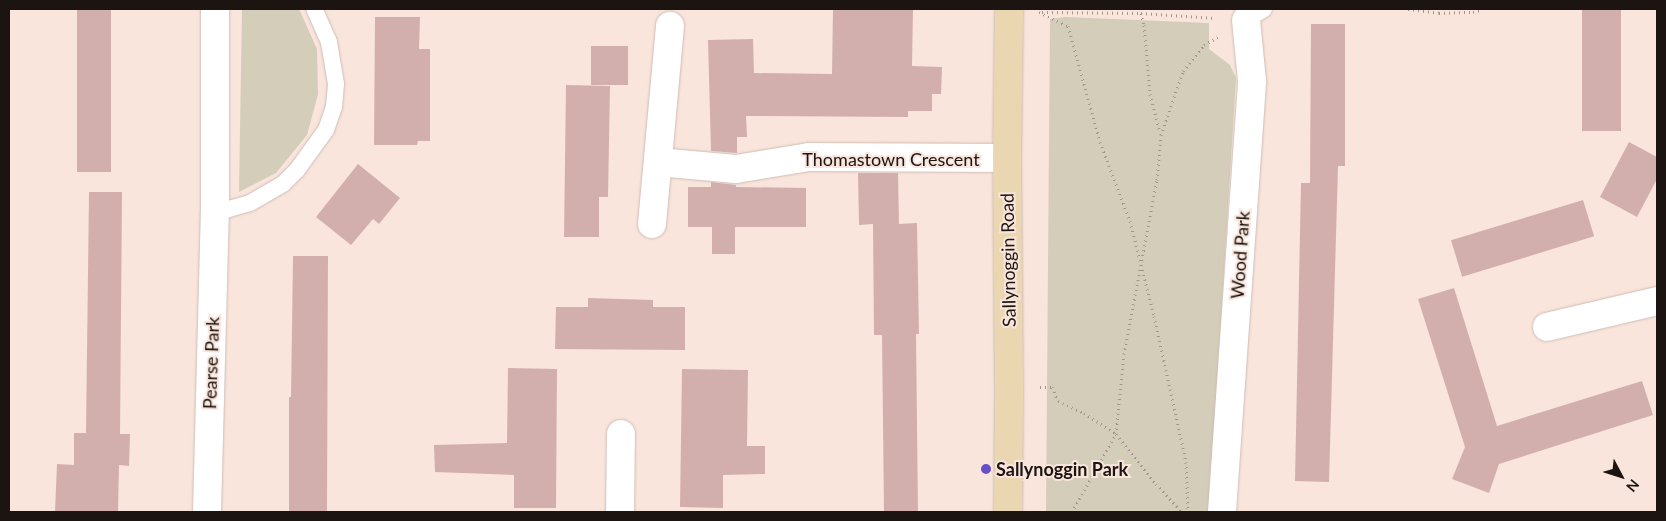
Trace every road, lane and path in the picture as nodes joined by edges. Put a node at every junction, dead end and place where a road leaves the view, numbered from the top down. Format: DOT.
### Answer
graph roads {
  1 [pos="215,9"];
  2 [pos="314,9"];
  3 [pos="1408,9"];
  4 [pos="1483,9"];
  5 [pos="1009,11"];
  6 [pos="1039,12"];
  7 [pos="1141,13"];
  8 [pos="1255,14"];
  9 [pos="670,26"];
  10 [pos="1160,135"];
  11 [pos="1007,158"];
  12 [pos="658,162"];
  13 [pos="215,213"];
  14 [pos="652,224"];
  15 [pos="1142,265"];
  16 [pos="1657,301"];
  17 [pos="1547,327"];
  18 [pos="1009,386"];
  19 [pos="621,434"];
  20 [pos="1116,434"];
  21 [pos="207,512"];
  22 [pos="620,512"];
  23 [pos="1008,512"];
  24 [pos="1072,512"];
  25 [pos="1182,512"];
  26 [pos="1188,512"];
  27 [pos="1222,512"];
  1 -- 13 [label="street, Pearse Park"];
  2 -- 13 [label="lane"];
  3 -- 4 [label="path"];
  5 -- 6 [label="path"];
  5 -- 11 [label="street, Sallynoggin Road"];
  6 -- 7 [label="path"];
  6 -- 15 [label="path"];
  7 -- 8 [label="path"];
  7 -- 10 [label="path"];
  8 -- 10 [label="path"];
  8 -- 27 [label="street, Wood Park"];
  9 -- 12 [label="street"];
  10 -- 15 [label="path"];
  11 -- 12 [label="street, Thomastown Crescent"];
  11 -- 18 [label="street, Sallynoggin Road"];
  12 -- 14 [label="street"];
  13 -- 21 [label="street, Pearse Park"];
  15 -- 20 [label="path"];
  15 -- 26 [label="path"];
  16 -- 17 [label="street"];
  18 -- 20 [label="path"];
  18 -- 23 [label="street, Sallynoggin Road"];
  19 -- 22 [label="street"];
  20 -- 24 [label="path"];
  20 -- 25 [label="path"];
}
